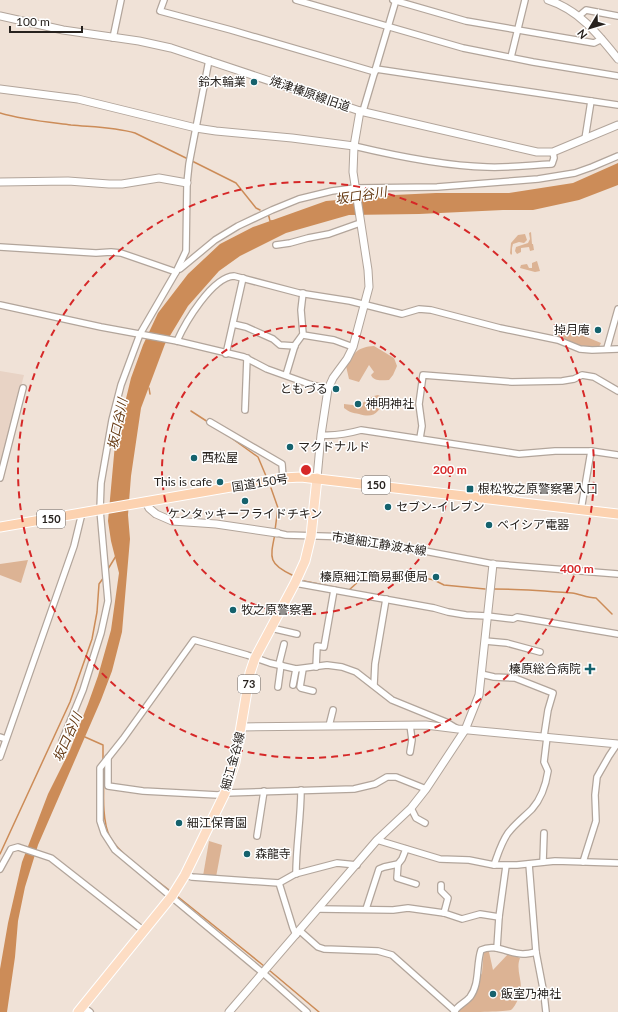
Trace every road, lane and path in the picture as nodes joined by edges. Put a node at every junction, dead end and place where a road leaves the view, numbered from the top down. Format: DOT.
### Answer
graph roads {
  1 [pos="120,0"];
  2 [pos="164,0"];
  3 [pos="296,0"];
  4 [pos="395,0"];
  5 [pos="525,0"];
  6 [pos="552,1"];
  7 [pos="0,16"];
  8 [pos="579,16"];
  9 [pos="618,16"];
  10 [pos="388,26"];
  11 [pos="517,29"];
  12 [pos="113,38"];
  13 [pos="602,39"];
  14 [pos="511,57"];
  15 [pos="618,59"];
  16 [pos="209,60"];
  17 [pos="376,70"];
  18 [pos="618,76"];
  19 [pos="0,89"];
  20 [pos="591,101"];
  21 [pos="618,105"];
  22 [pos="361,111"];
  23 [pos="618,125"];
  24 [pos="196,128"];
  25 [pos="585,139"];
  26 [pos="354,146"];
  27 [pos="553,152"];
  28 [pos="618,156"];
  29 [pos="0,182"];
  30 [pos="187,183"];
  31 [pos="355,188"];
  32 [pos="360,222"];
  33 [pos="276,245"];
  34 [pos="0,247"];
  35 [pos="176,272"];
  36 [pos="242,278"];
  37 [pos="303,293"];
  38 [pos="364,304"];
  39 [pos="0,305"];
  40 [pos="618,309"];
  41 [pos="233,324"];
  42 [pos="142,334"];
  43 [pos="303,335"];
  44 [pos="177,341"];
  45 [pos="295,346"];
  46 [pos="353,347"];
  47 [pos="607,348"];
  48 [pos="618,348"];
  49 [pos="226,354"];
  50 [pos="247,358"];
  51 [pos="286,375"];
  52 [pos="24,388"];
  53 [pos="328,389"];
  54 [pos="618,391"];
  55 [pos="245,410"];
  56 [pos="210,422"];
  57 [pos="321,435"];
  58 [pos="420,438"];
  59 [pos="591,451"];
  60 [pos="618,454"];
  61 [pos="0,478"];
  62 [pos="283,478"];
  63 [pos="317,478"];
  64 [pos="146,502"];
  65 [pos="100,510"];
  66 [pos="581,510"];
  67 [pos="82,513"];
  68 [pos="618,514"];
  69 [pos="0,527"];
  70 [pos="275,533"];
  71 [pos="311,536"];
  72 [pos="493,564"];
  73 [pos="618,574"];
  74 [pos="295,583"];
  75 [pos="334,590"];
  76 [pos="386,599"];
  77 [pos="487,616"];
  78 [pos="271,628"];
  79 [pos="297,634"];
  80 [pos="618,634"];
  81 [pos="485,641"];
  82 [pos="284,644"];
  83 [pos="540,652"];
  84 [pos="255,658"];
  85 [pos="280,664"];
  86 [pos="316,667"];
  87 [pos="296,668"];
  88 [pos="303,668"];
  89 [pos="481,674"];
  90 [pos="374,685"];
  91 [pos="293,686"];
  92 [pos="278,687"];
  93 [pos="313,691"];
  94 [pos="334,710"];
  95 [pos="410,725"];
  96 [pos="329,726"];
  97 [pos="242,727"];
  98 [pos="461,730"];
  99 [pos="0,737"];
  100 [pos="545,737"];
  101 [pos="6,740"];
  102 [pos="62,741"];
  103 [pos="618,744"];
  104 [pos="410,752"];
  105 [pos="0,757"];
  106 [pos="107,759"];
  107 [pos="426,789"];
  108 [pos="301,790"];
  109 [pos="264,791"];
  110 [pos="225,793"];
  111 [pos="411,808"];
  112 [pos="425,823"];
  113 [pos="544,833"];
  114 [pos="257,836"];
  115 [pos="377,840"];
  116 [pos="406,849"];
  117 [pos="544,862"];
  118 [pos="583,862"];
  119 [pos="398,864"];
  120 [pos="529,864"];
  121 [pos="618,864"];
  122 [pos="357,865"];
  123 [pos="494,865"];
  124 [pos="506,866"];
  125 [pos="0,869"];
  126 [pos="296,874"];
  127 [pos="185,875"];
  128 [pos="278,883"];
  129 [pos="416,884"];
  130 [pos="442,885"];
  131 [pos="173,894"];
  132 [pos="319,909"];
  133 [pos="366,909"];
  134 [pos="444,913"];
  135 [pos="499,917"];
  136 [pos="144,931"];
  137 [pos="298,933"];
  138 [pos="497,948"];
  139 [pos="536,952"];
  140 [pos="266,970"];
  141 [pos="80,1009"];
  142 [pos="454,1011"];
  143 [pos="90,1012"];
  144 [pos="229,1012"];
  145 [pos="307,1012"];
  146 [pos="546,1012"];
  1 -- 12 [label="street"];
  2 -- 17 [label="street"];
  3 -- 10 [label="street"];
  4 -- 10 [label="street"];
  4 -- 11 [label="street"];
  5 -- 11 [label="street"];
  6 -- 8 [label="street"];
  7 -- 12 [label="street, 焼津榛原線旧道"];
  8 -- 9 [label="street"];
  8 -- 13 [label="street"];
  10 -- 14 [label="street"];
  10 -- 17 [label="street"];
  11 -- 13 [label="street"];
  11 -- 14 [label="street"];
  12 -- 16 [label="street, 焼津榛原線旧道"];
  13 -- 15 [label="street"];
  14 -- 18 [label="street"];
  16 -- 22 [label="street, 焼津榛原線旧道"];
  16 -- 24 [label="street"];
  17 -- 20 [label="street"];
  17 -- 22 [label="street"];
  19 -- 24 [label="street"];
  20 -- 21 [label="street"];
  20 -- 25 [label="street"];
  22 -- 26 [label="street"];
  22 -- 27 [label="street, 焼津榛原線旧道"];
  23 -- 25 [label="street, 焼津榛原線旧道"];
  24 -- 26 [label="street"];
  24 -- 30 [label="street"];
  25 -- 27 [label="street, 焼津榛原線旧道"];
  26 -- 27 [label="street"];
  26 -- 31 [label="street"];
  28 -- 31 [label="street"];
  29 -- 30 [label="street"];
  30 -- 35 [label="street"];
  31 -- 32 [label="street"];
  31 -- 35 [label="street"];
  32 -- 33 [label="street"];
  32 -- 38 [label="street"];
  34 -- 35 [label="street"];
  35 -- 42 [label="street"];
  36 -- 37 [label="street"];
  36 -- 41 [label="street"];
  36 -- 44 [label="street"];
  37 -- 38 [label="street"];
  37 -- 43 [label="street"];
  38 -- 46 [label="street"];
  38 -- 47 [label="street"];
  39 -- 42 [label="street"];
  40 -- 47 [label="street"];
  41 -- 45 [label="street"];
  41 -- 49 [label="street"];
  42 -- 44 [label="street"];
  42 -- 65 [label="street"];
  43 -- 45 [label="street"];
  43 -- 46 [label="street"];
  44 -- 49 [label="street"];
  45 -- 51 [label="street"];
  46 -- 53 [label="street"];
  47 -- 48 [label="street"];
  49 -- 50 [label="street"];
  50 -- 51 [label="street"];
  50 -- 55 [label="street"];
  51 -- 53 [label="street"];
  52 -- 61 [label="street"];
  53 -- 57 [label="street"];
  54 -- 58 [label="street"];
  56 -- 62 [label="street"];
  57 -- 58 [label="street"];
  57 -- 63 [label="street"];
  58 -- 59 [label="street"];
  59 -- 60 [label="street"];
  59 -- 66 [label="street"];
  62 -- 63 [label="highway, 国道150号 / 150"];
  62 -- 64 [label="highway, 国道150号 / 150"];
  63 -- 66 [label="highway, 国道150号 / 150"];
  63 -- 71 [label="main road, 細江金谷線 / 73"];
  64 -- 65 [label="highway, 国道150号 / 150"];
  64 -- 70 [label="street, 市道細江静波本線"];
  65 -- 67 [label="highway, 国道150号 / 150"];
  65 -- 102 [label="street"];
  66 -- 68 [label="highway, 国道150号 / 150"];
  67 -- 69 [label="highway, 国道150号 / 150"];
  67 -- 101 [label="street"];
  70 -- 71 [label="street, 市道細江静波本線"];
  71 -- 72 [label="street, 市道細江静波本線"];
  71 -- 74 [label="main road, 細江金谷線 / 73"];
  72 -- 73 [label="street, 市道細江静波本線"];
  72 -- 77 [label="street"];
  74 -- 75 [label="street"];
  74 -- 78 [label="main road, 細江金谷線 / 73"];
  75 -- 76 [label="street"];
  75 -- 86 [label="street"];
  76 -- 77 [label="street"];
  76 -- 90 [label="street"];
  77 -- 80 [label="street"];
  77 -- 81 [label="street"];
  78 -- 79 [label="street"];
  78 -- 84 [label="main road, 細江金谷線 / 73"];
  81 -- 83 [label="street"];
  81 -- 89 [label="street"];
  82 -- 85 [label="street"];
  84 -- 85 [label="street"];
  84 -- 97 [label="main road, 細江金谷線 / 73"];
  84 -- 106 [label="street"];
  85 -- 87 [label="street"];
  85 -- 92 [label="street"];
  86 -- 88 [label="street"];
  86 -- 90 [label="street"];
  87 -- 88 [label="street"];
  87 -- 91 [label="street"];
  88 -- 93 [label="street"];
  89 -- 98 [label="street"];
  89 -- 100 [label="street"];
  90 -- 98 [label="street"];
  94 -- 96 [label="street"];
  95 -- 96 [label="street"];
  95 -- 98 [label="street"];
  95 -- 104 [label="street"];
  96 -- 97 [label="street"];
  97 -- 110 [label="main road, 細江金谷線 / 73"];
  98 -- 100 [label="street"];
  98 -- 107 [label="street"];
  99 -- 101 [label="street"];
  100 -- 103 [label="street"];
  100 -- 123 [label="street"];
  101 -- 105 [label="street"];
  103 -- 118 [label="street"];
  106 -- 110 [label="street"];
  106 -- 131 [label="street"];
  107 -- 108 [label="street"];
  107 -- 111 [label="street"];
  108 -- 109 [label="street"];
  108 -- 126 [label="street"];
  109 -- 110 [label="street"];
  109 -- 114 [label="street"];
  110 -- 127 [label="main road, 細江金谷線 / 73"];
  111 -- 112 [label="street"];
  111 -- 115 [label="street"];
  113 -- 117 [label="street"];
  115 -- 116 [label="street"];
  115 -- 122 [label="street"];
  116 -- 119 [label="street"];
  116 -- 123 [label="street"];
  117 -- 118 [label="street"];
  117 -- 120 [label="street"];
  118 -- 121 [label="street"];
  119 -- 129 [label="street"];
  119 -- 133 [label="street"];
  120 -- 124 [label="street"];
  120 -- 139 [label="street"];
  122 -- 126 [label="street"];
  122 -- 132 [label="street"];
  123 -- 124 [label="street"];
  124 -- 135 [label="street"];
  125 -- 136 [label="street"];
  126 -- 128 [label="street"];
  127 -- 128 [label="street"];
  127 -- 131 [label="main road, 細江金谷線 / 73"];
  128 -- 137 [label="street"];
  130 -- 134 [label="street"];
  131 -- 136 [label="main road, 細江金谷線 / 73"];
  131 -- 140 [label="street"];
  132 -- 133 [label="street"];
  132 -- 137 [label="street"];
  133 -- 134 [label="street"];
  134 -- 135 [label="street"];
  135 -- 138 [label="street"];
  136 -- 141 [label="main road, 細江金谷線 / 73"];
  137 -- 140 [label="street"];
  137 -- 142 [label="street"];
  138 -- 139 [label="street"];
  138 -- 142 [label="street"];
  139 -- 146 [label="street"];
  140 -- 144 [label="street"];
  140 -- 145 [label="street"];
  141 -- 143 [label="street"];
}
